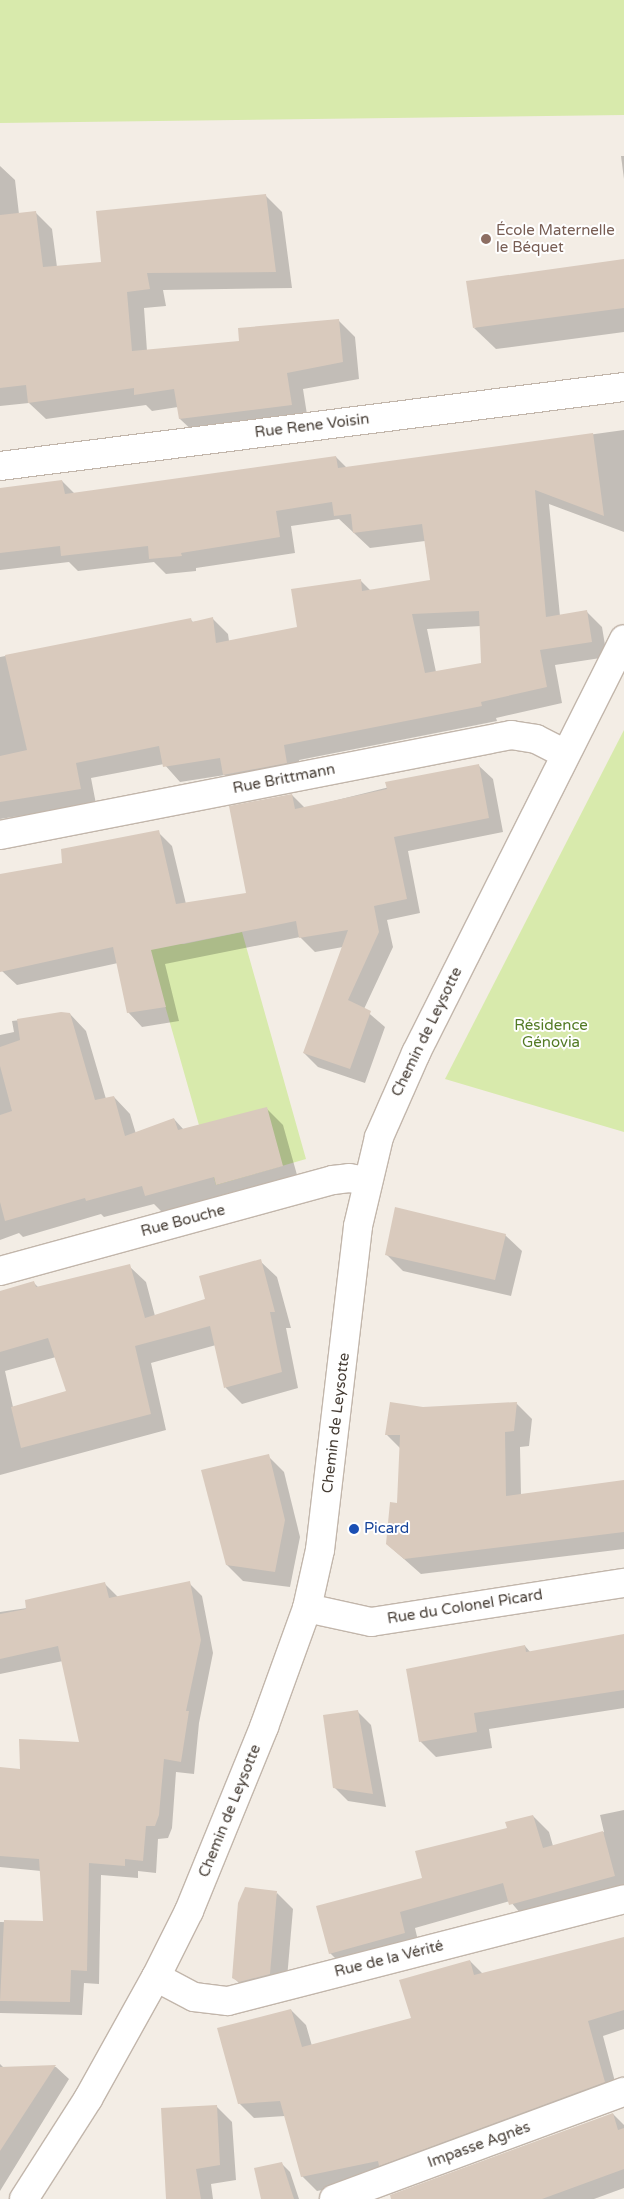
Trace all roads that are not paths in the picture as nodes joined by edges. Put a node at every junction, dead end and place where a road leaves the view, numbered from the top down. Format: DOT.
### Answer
graph roads {
  1 [pos="624,387"];
  2 [pos="0,466"];
  3 [pos="624,639"];
  4 [pos="565,754"];
  5 [pos="0,834"];
  6 [pos="367,1181"];
  7 [pos="0,1271"];
  8 [pos="624,1583"];
  9 [pos="307,1608"];
  10 [pos="624,1899"];
  11 [pos="156,1976"];
  12 [pos="624,2092"];
  13 [pos="24,2199"];
  14 [pos="334,2199"];
  1 -- 2 [label="street, Rue Rene Voisin"];
  3 -- 4 [label="street, Chemin de Leysotte"];
  4 -- 5 [label="street, Rue Brittmann"];
  4 -- 6 [label="street, Chemin de Leysotte"];
  6 -- 7 [label="street, Rue Bouche"];
  6 -- 9 [label="street, Chemin de Leysotte"];
  8 -- 9 [label="street, Rue du Colonel Picard"];
  9 -- 11 [label="street, Chemin de Leysotte"];
  10 -- 11 [label="street, Rue de la Vérité"];
  11 -- 13 [label="street, Chemin de Leysotte"];
  12 -- 14 [label="street, Impasse Agnès"];
}
